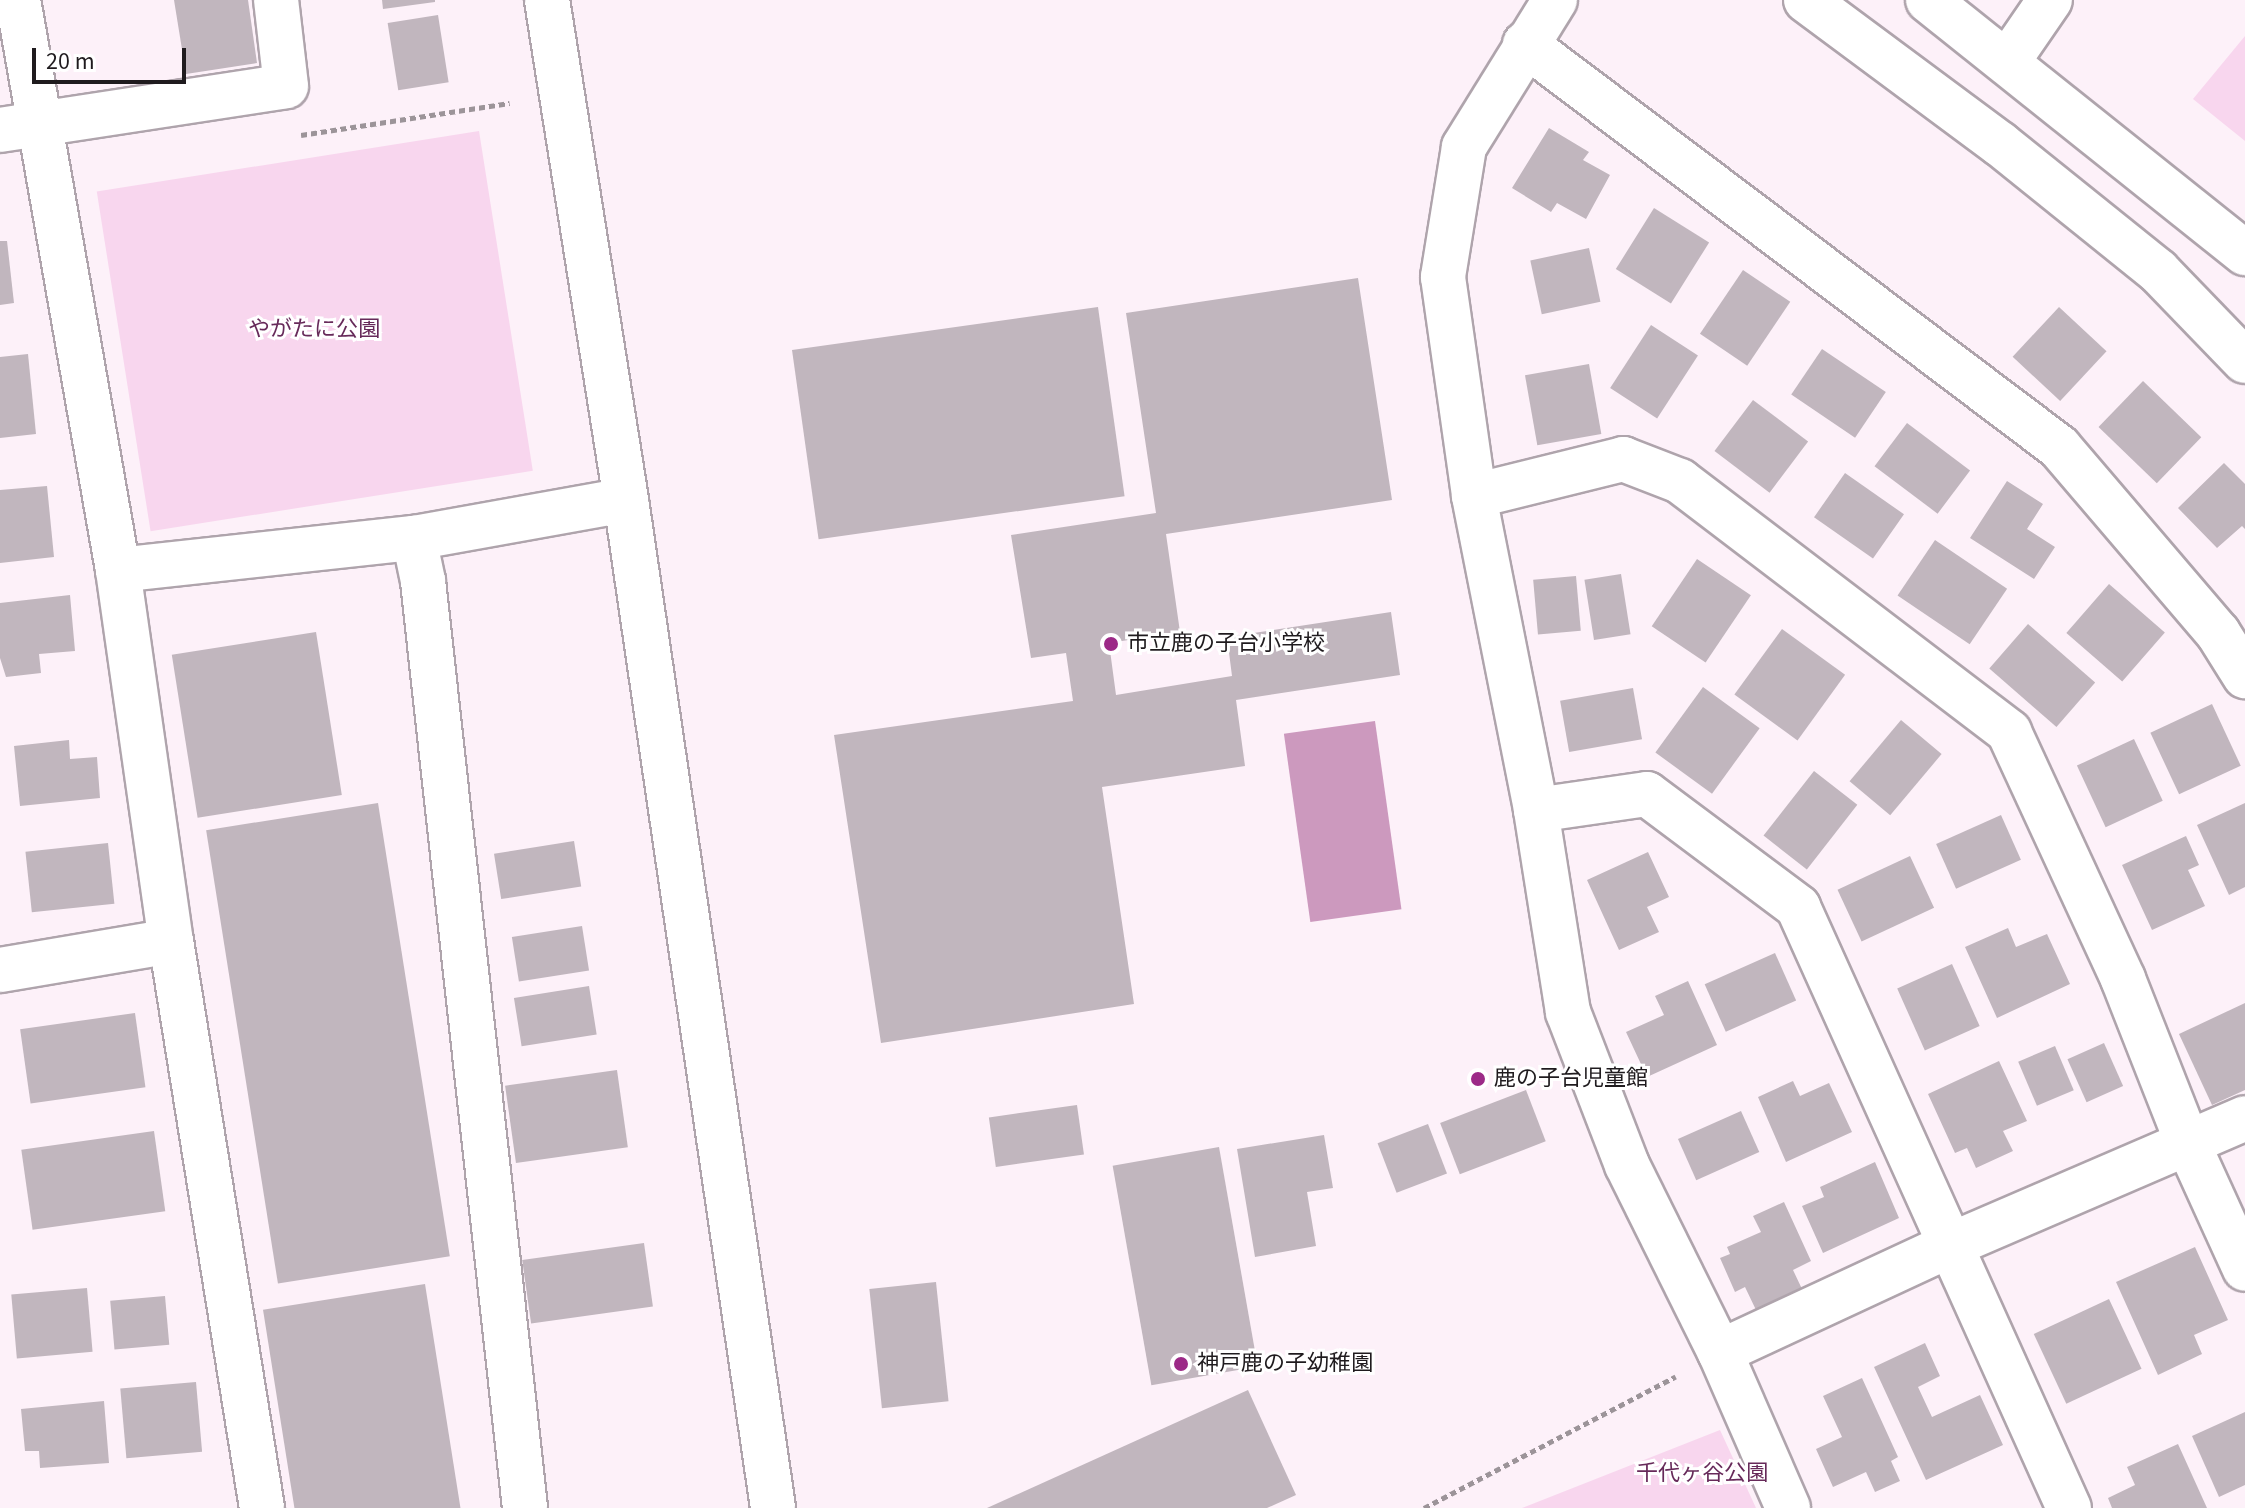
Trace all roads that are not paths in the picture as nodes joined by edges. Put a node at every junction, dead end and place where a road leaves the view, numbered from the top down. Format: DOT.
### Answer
graph roads {
  1 [pos="18,0"];
  2 [pos="276,0"];
  3 [pos="547,0"];
  4 [pos="1555,0"];
  5 [pos="1806,0"];
  6 [pos="1928,0"];
  7 [pos="2050,0"];
  8 [pos="1525,44"];
  9 [pos="2008,61"];
  10 [pos="18,127"];
  11 [pos="2245,253"];
  12 [pos="2245,361"];
  13 [pos="1474,496"];
  14 [pos="626,500"];
  15 [pos="414,538"];
  16 [pos="118,570"];
  17 [pos="2245,676"];
  18 [pos="1536,810"];
  19 [pos="171,941"];
  20 [pos="0,970"];
  21 [pos="2245,1118"];
  22 [pos="2188,1144"];
  23 [pos="1953,1244"];
  24 [pos="2245,1269"];
  25 [pos="1720,1352"];
  26 [pos="262,1508"];
  27 [pos="525,1508"];
  28 [pos="773,1508"];
  29 [pos="1788,1508"];
  30 [pos="2069,1508"];
  1 -- 10 [label="street"];
  2 -- 10 [label="street"];
  3 -- 14 [label="street"];
  4 -- 8 [label="street"];
  5 -- 12 [label="street"];
  6 -- 9 [label="street"];
  7 -- 9 [label="street"];
  8 -- 13 [label="street"];
  8 -- 17 [label="street"];
  9 -- 11 [label="street"];
  10 -- 16 [label="street"];
  13 -- 18 [label="street"];
  13 -- 22 [label="street"];
  14 -- 15 [label="street"];
  14 -- 28 [label="street"];
  15 -- 16 [label="street"];
  15 -- 27 [label="street"];
  16 -- 19 [label="street"];
  18 -- 23 [label="street"];
  18 -- 25 [label="street"];
  19 -- 20 [label="street"];
  19 -- 26 [label="street"];
  21 -- 22 [label="street"];
  22 -- 23 [label="street"];
  22 -- 24 [label="street"];
  23 -- 25 [label="street"];
  23 -- 30 [label="street"];
  25 -- 29 [label="street"];
}
